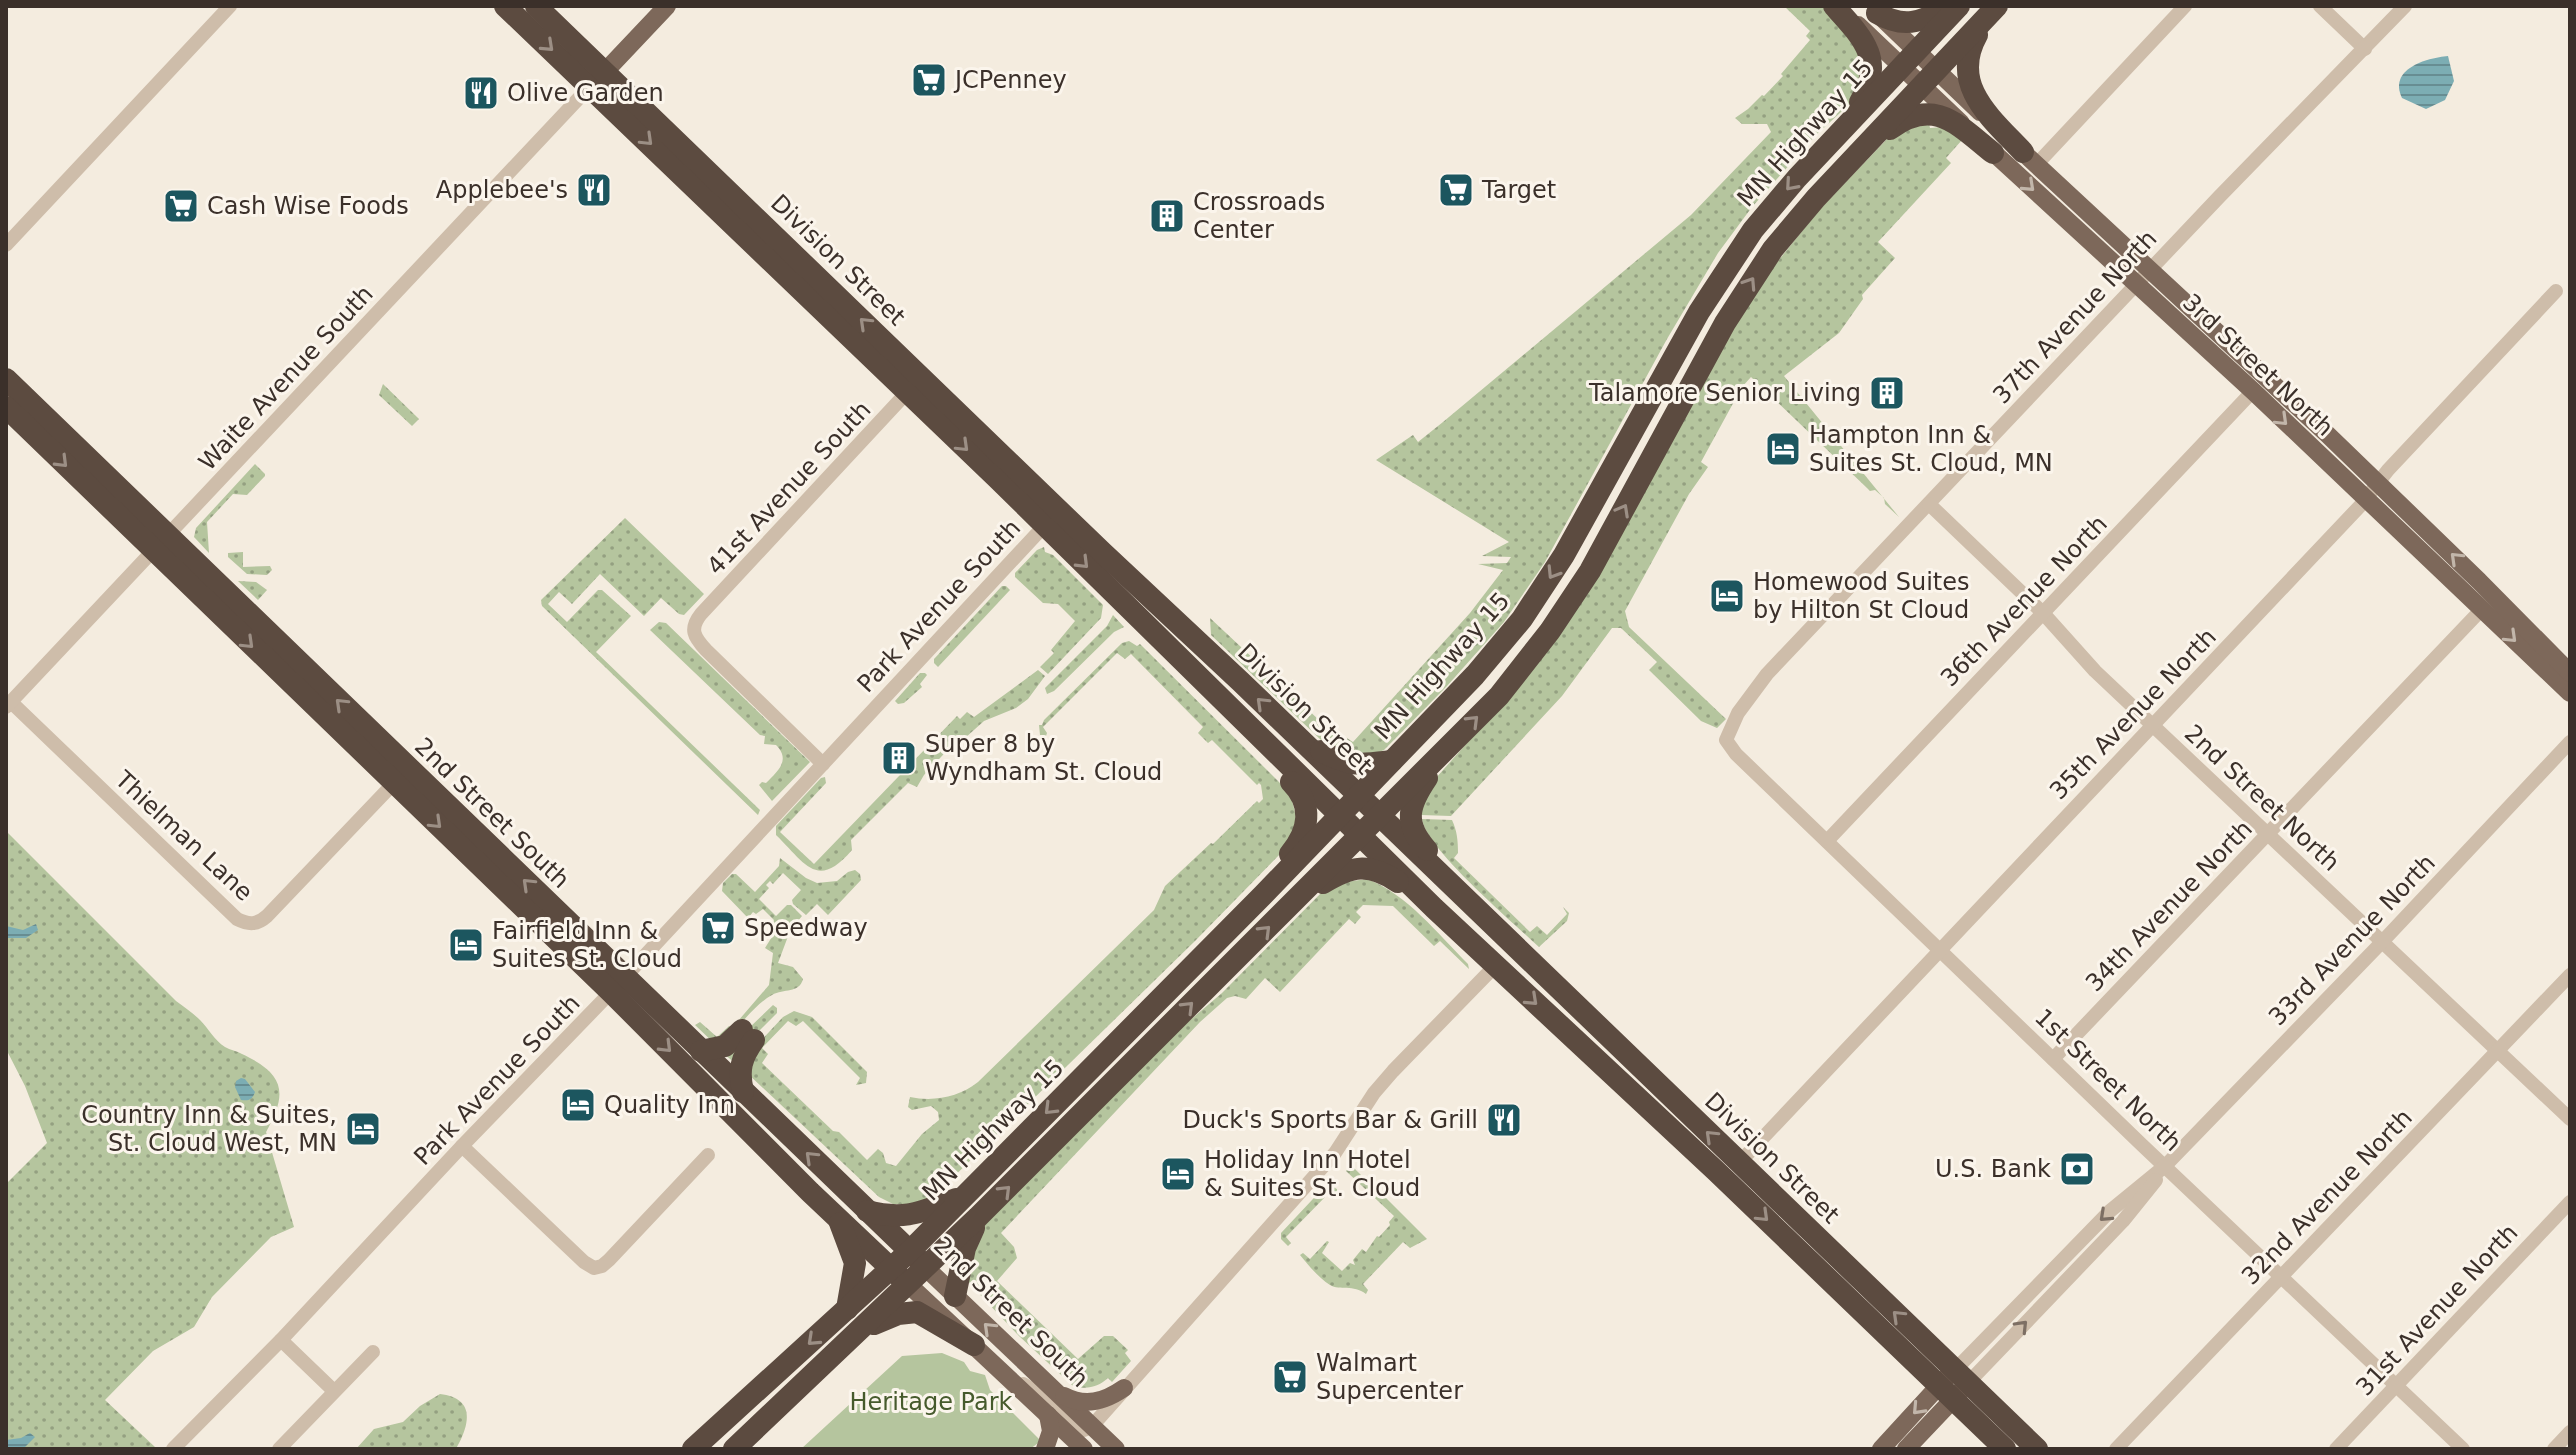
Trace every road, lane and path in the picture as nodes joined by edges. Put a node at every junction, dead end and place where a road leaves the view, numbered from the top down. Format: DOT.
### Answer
graph roads {
  1 [pos="230,6"];
  2 [pos="505,6"];
  3 [pos="536,6"];
  4 [pos="667,6"];
  5 [pos="1836,6"];
  6 [pos="1945,6"];
  7 [pos="1959,6"];
  8 [pos="1998,6"];
  9 [pos="2185,6"];
  10 [pos="2320,6"];
  11 [pos="2405,6"];
  12 [pos="1873,10"];
  13 [pos="2365,49"];
  14 [pos="1918,68"];
  15 [pos="598,79"];
  16 [pos="1824,148"];
  17 [pos="1993,153"];
  18 [pos="2029,158"];
  19 [pos="1824,189"];
  20 [pos="6,245"];
  21 [pos="2150,270"];
  22 [pos="2136,285"];
  23 [pos="2556,291"];
  24 [pos="6,379"];
  25 [pos="914,385"];
  26 [pos="2253,391"];
  27 [pos="6,407"];
  28 [pos="2377,482"];
  29 [pos="2365,500"];
  30 [pos="1929,504"];
  31 [pos="1045,525"];
  32 [pos="161,544"];
  33 [pos="2482,609"];
  34 [pos="2043,613"];
  35 [pos="2570,673"];
  36 [pos="2570,693"];
  37 [pos="8,704"];
  38 [pos="1226,706"];
  39 [pos="2153,725"];
  40 [pos="1726,740"];
  41 [pos="1302,741"];
  42 [pos="2570,742"];
  43 [pos="1445,749"];
  44 [pos="1392,761"];
  45 [pos="823,764"];
  46 [pos="394,783"];
  47 [pos="1358,796"];
  48 [pos="1378,815"];
  49 [pos="1340,816"];
  50 [pos="2268,834"];
  51 [pos="1359,836"];
  52 [pos="1827,841"];
  53 [pos="1263,895"];
  54 [pos="1298,898"];
  55 [pos="1434,908"];
  56 [pos="1478,912"];
  57 [pos="2382,942"];
  58 [pos="1939,949"];
  59 [pos="1495,966"];
  60 [pos="2570,975"];
  61 [pos="618,985"];
  62 [pos="701,1051"];
  63 [pos="2498,1051"];
  64 [pos="2053,1059"];
  65 [pos="743,1092"];
  66 [pos="2570,1119"];
  67 [pos="462,1146"];
  68 [pos="708,1155"];
  69 [pos="1739,1163"];
  70 [pos="2165,1166"];
  71 [pos="965,1195"];
  72 [pos="2570,1202"];
  73 [pos="867,1211"];
  74 [pos="978,1217"];
  75 [pos="838,1218"];
  76 [pos="910,1251"];
  77 [pos="926,1268"];
  78 [pos="892,1269"];
  79 [pos="2281,1277"];
  80 [pos="909,1285"];
  81 [pos="955,1296"];
  82 [pos="847,1309"];
  83 [pos="862,1330"];
  84 [pos="281,1340"];
  85 [pos="974,1345"];
  86 [pos="373,1352"];
  87 [pos="1008,1377"];
  88 [pos="1954,1384"];
  89 [pos="2396,1386"];
  90 [pos="1124,1388"];
  91 [pos="334,1391"];
  92 [pos="1056,1392"];
  93 [pos="1048,1415"];
  94 [pos="1092,1426"];
  95 [pos="2570,1432"];
  96 [pos="1082,1448"];
  97 [pos="173,1449"];
  98 [pos="279,1449"];
  99 [pos="693,1449"];
  100 [pos="734,1449"];
  101 [pos="1045,1449"];
  102 [pos="1054,1449"];
  103 [pos="1116,1449"];
  104 [pos="1881,1449"];
  105 [pos="1906,1449"];
  106 [pos="2005,1449"];
  107 [pos="2037,1449"];
  108 [pos="2116,1449"];
  109 [pos="2336,1449"];
  110 [pos="2463,1449"];
  111 [pos="2554,1449"];
  1 -- 20 [label="street"];
  2 -- 15 [label="highway, Division Street, one-way"];
  3 -- 15 [label="highway, Division Street"];
  4 -- 15 [label="main road"];
  5 -- 14 [label="main road"];
  5 -- 16 [label="highway"];
  6 -- 12 [label="highway"];
  7 -- 14 [label="highway, MN Highway 15"];
  8 -- 14 [label="highway, MN Highway 15"];
  8 -- 18 [label="highway"];
  9 -- 18 [label="street"];
  10 -- 13 [label="street"];
  11 -- 13 [label="street, 37th Avenue North"];
  12 -- 14 [label="main road"];
  13 -- 21 [label="street, 37th Avenue North"];
  14 -- 16 [label="highway, MN Highway 15"];
  14 -- 17 [label="main road, 3rd Street North"];
  14 -- 18 [label="main road, 3rd Street North"];
  14 -- 19 [label="highway, MN Highway 15"];
  15 -- 25 [label="highway, Division Street"];
  15 -- 32 [label="street, Waite Avenue South"];
  16 -- 44 [label="highway, MN Highway 15, one-way"];
  17 -- 19 [label="highway"];
  17 -- 22 [label="main road, 3rd Street North, one-way"];
  18 -- 21 [label="main road, 3rd Street North"];
  43 -- 19 [label="highway, MN Highway 15, one-way"];
  21 -- 22 [label="street, 37th Avenue North"];
  21 -- 28 [label="main road, 3rd Street North"];
  22 -- 26 [label="main road, 3rd Street North"];
  22 -- 30 [label="street, 37th Avenue North"];
  23 -- 28 [label="street, 35th Avenue North"];
  24 -- 32 [label="highway, 2nd Street South"];
  25 -- 31 [label="highway, Division Street, one-way"];
  41 -- 25 [label="highway, Division Street, one-way"];
  25 -- 45 [label="street, 41st Avenue South"];
  26 -- 29 [label="main road, 3rd Street North, one-way"];
  26 -- 34 [label="street, 36th Avenue North"];
  27 -- 32 [label="highway, 2nd Street South, one-way"];
  28 -- 29 [label="street, 35th Avenue North"];
  35 -- 28 [label="main road, 3rd Street North, one-way"];
  29 -- 33 [label="main road, 3rd Street North"];
  29 -- 39 [label="street, 35th Avenue North"];
  30 -- 34 [label="street, 2nd Street North"];
  30 -- 40 [label="street, 37th Avenue North"];
  31 -- 38 [label="highway, Division Street, one-way"];
  31 -- 45 [label="street, Park Avenue South"];
  32 -- 37 [label="street, Waite Avenue South"];
  32 -- 46 [label="highway, 2nd Street South, one-way"];
  61 -- 32 [label="highway, 2nd Street South, one-way"];
  33 -- 36 [label="main road, 3rd Street North, one-way"];
  33 -- 50 [label="street, 34th Avenue North"];
  34 -- 39 [label="street, 2nd Street North"];
  34 -- 52 [label="street, 36th Avenue North"];
  37 -- 46 [label="street, Thielman Lane"];
  38 -- 49 [label="highway, Division Street"];
  38 -- 53 [label="highway"];
  39 -- 50 [label="street, 2nd Street North"];
  39 -- 58 [label="street, 35th Avenue North"];
  40 -- 52 [label="street, 1st Street North"];
  41 -- 44 [label="highway"];
  41 -- 47 [label="highway, Division Street"];
  42 -- 57 [label="street, 33rd Avenue North"];
  43 -- 48 [label="highway, MN Highway 15"];
  43 -- 56 [label="highway"];
  44 -- 47 [label="highway, MN Highway 15"];
  45 -- 61 [label="street, Park Avenue South"];
  46 -- 61 [label="highway, 2nd Street South, one-way"];
  47 -- 48 [label="highway, Division Street"];
  47 -- 49 [label="highway, MN Highway 15"];
  48 -- 51 [label="highway, MN Highway 15"];
  48 -- 56 [label="highway, Division Street"];
  49 -- 51 [label="highway, Division Street"];
  49 -- 53 [label="highway, MN Highway 15"];
  50 -- 57 [label="street, 2nd Street North"];
  50 -- 64 [label="street, 34th Avenue North"];
  51 -- 54 [label="highway, MN Highway 15"];
  51 -- 55 [label="highway, Division Street"];
  52 -- 58 [label="street, 1st Street North"];
  53 -- 71 [label="highway, MN Highway 15, one-way"];
  54 -- 55 [label="highway"];
  74 -- 54 [label="highway, MN Highway 15, one-way"];
  55 -- 59 [label="highway, Division Street"];
  69 -- 56 [label="highway, Division Street, one-way"];
  57 -- 63 [label="street, 2nd Street North"];
  57 -- 70 [label="street, 33rd Avenue North"];
  58 -- 64 [label="street, 1st Street North"];
  58 -- 69 [label="street, 35th Avenue North"];
  59 -- 88 [label="highway, Division Street, one-way"];
  59 -- 90 [label="street"];
  60 -- 63 [label="street, 32nd Avenue North"];
  61 -- 62 [label="highway, 2nd Street South"];
  61 -- 67 [label="street, Park Avenue South"];
  61 -- 75 [label="highway, 2nd Street South, one-way"];
  62 -- 65 [label="highway, 2nd Street South"];
  62 -- 65 [label="highway"];
  63 -- 66 [label="street, 2nd Street North"];
  63 -- 79 [label="street, 32nd Avenue North"];
  64 -- 70 [label="street, 1st Street North"];
  73 -- 65 [label="highway, 2nd Street South, one-way"];
  67 -- 68 [label="street"];
  67 -- 84 [label="street, Park Avenue South"];
  88 -- 69 [label="highway, Division Street, one-way"];
  70 -- 79 [label="street, 1st Street North"];
  70 -- 88 [label="street, 33rd Avenue North"];
  71 -- 73 [label="highway"];
  71 -- 76 [label="highway, MN Highway 15"];
  72 -- 89 [label="street, 31st Avenue North"];
  73 -- 76 [label="highway, 2nd Street South"];
  74 -- 77 [label="highway, MN Highway 15"];
  74 -- 81 [label="highway"];
  75 -- 78 [label="highway, 2nd Street South"];
  75 -- 82 [label="highway"];
  76 -- 77 [label="highway, 2nd Street South"];
  76 -- 78 [label="highway, MN Highway 15"];
  77 -- 80 [label="highway, MN Highway 15"];
  77 -- 81 [label="main road, 2nd Street South"];
  78 -- 80 [label="highway, 2nd Street South"];
  78 -- 82 [label="highway, MN Highway 15"];
  79 -- 89 [label="street, 1st Street North"];
  79 -- 108 [label="street, 32nd Avenue North"];
  80 -- 83 [label="highway, MN Highway 15"];
  80 -- 85 [label="main road, 2nd Street South"];
  92 -- 81 [label="main road, 2nd Street South, one-way"];
  82 -- 99 [label="highway, MN Highway 15, one-way"];
  83 -- 85 [label="highway"];
  83 -- 100 [label="highway, MN Highway 15"];
  84 -- 91 [label="street"];
  84 -- 97 [label="street, Park Avenue South"];
  85 -- 87 [label="main road, 2nd Street South"];
  86 -- 91 [label="street"];
  87 -- 93 [label="main road, 2nd Street South"];
  87 -- 94 [label="street"];
  88 -- 104 [label="main road, one-way"];
  88 -- 105 [label="main road"];
  88 -- 106 [label="highway, Division Street"];
  88 -- 107 [label="highway, Division Street"];
  89 -- 109 [label="street, 31st Avenue North"];
  89 -- 110 [label="street, 1st Street North"];
  90 -- 92 [label="main road"];
  90 -- 94 [label="street"];
  91 -- 98 [label="street"];
  92 -- 94 [label="main road, 2nd Street South"];
  93 -- 96 [label="main road, 2nd Street South"];
  93 -- 101 [label="main road"];
  94 -- 103 [label="main road, 2nd Street South"];
  95 -- 111 [label="street"];
  96 -- 102 [label="main road"];
}
